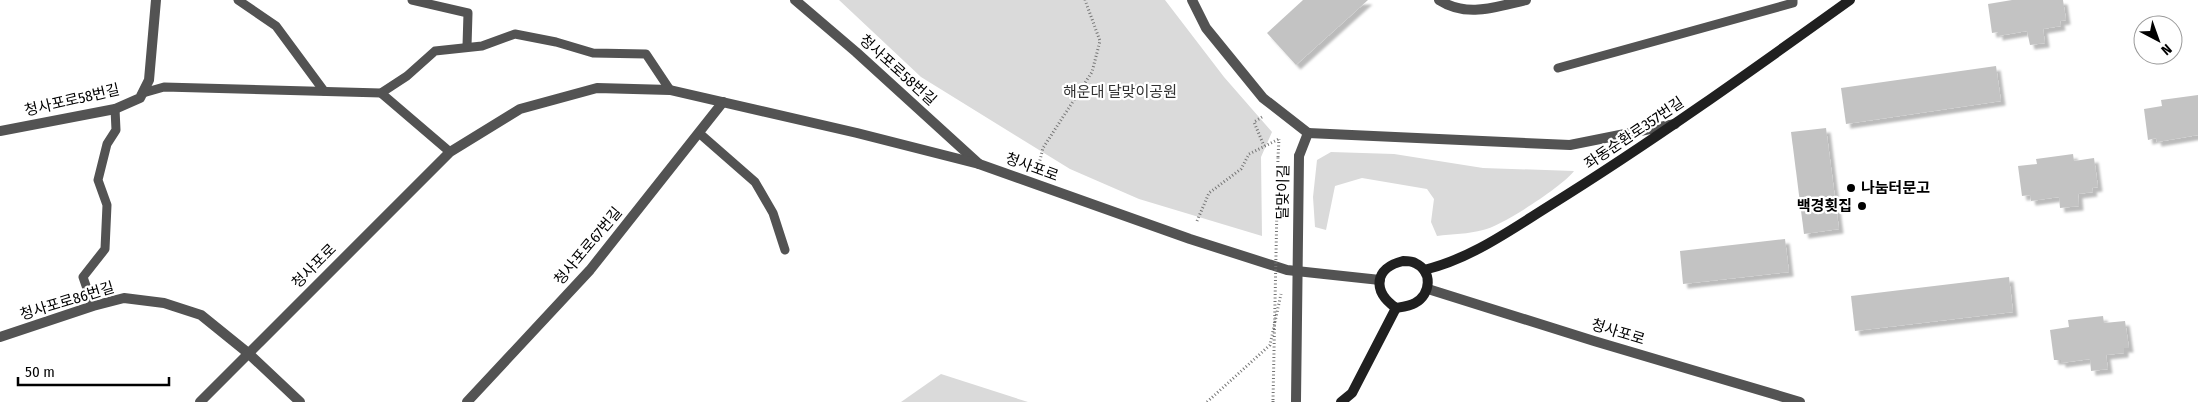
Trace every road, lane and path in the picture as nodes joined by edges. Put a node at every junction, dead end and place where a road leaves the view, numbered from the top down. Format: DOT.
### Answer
graph roads {
  1 [pos="156,0"];
  2 [pos="238,0"];
  3 [pos="412,0"];
  4 [pos="796,0"];
  5 [pos="1085,0"];
  6 [pos="1192,0"];
  7 [pos="1439,0"];
  8 [pos="1526,0"];
  9 [pos="1792,0"];
  10 [pos="1850,0"];
  11 [pos="1506,2"];
  12 [pos="467,46"];
  13 [pos="1558,68"];
  14 [pos="670,90"];
  15 [pos="324,91"];
  16 [pos="143,93"];
  17 [pos="381,93"];
  18 [pos="723,102"];
  19 [pos="115,109"];
  20 [pos="1262,117"];
  21 [pos="1675,124"];
  22 [pos="0,131"];
  23 [pos="699,132"];
  24 [pos="1308,132"];
  25 [pos="1264,146"];
  26 [pos="450,152"];
  27 [pos="979,164"];
  28 [pos="1039,164"];
  29 [pos="1197,221"];
  30 [pos="785,250"];
  31 [pos="1424,270"];
  32 [pos="1380,280"];
  33 [pos="1428,289"];
  34 [pos="1281,292"];
  35 [pos="93,306"];
  36 [pos="1396,308"];
  37 [pos="0,337"];
  38 [pos="248,353"];
  39 [pos="1273,401"];
  40 [pos="200,402"];
  41 [pos="300,402"];
  42 [pos="468,402"];
  43 [pos="1207,402"];
  44 [pos="1296,402"];
  45 [pos="1340,402"];
  46 [pos="1800,402"];
  1 -- 16 [label="street, 청사포로58번길"];
  2 -- 15 [label="lane"];
  3 -- 12 [label="lane"];
  4 -- 27 [label="street, 청사포로58번길"];
  5 -- 28 [label="path"];
  6 -- 24 [label="street"];
  7 -- 11 [label="street"];
  8 -- 11 [label="street"];
  9 -- 13 [label="lane"];
  10 -- 21 [label="main road, 좌동순환로357번길"];
  12 -- 14 [label="lane"];
  12 -- 17 [label="lane"];
  14 -- 18 [label="street, 청사포로"];
  14 -- 26 [label="street, 청사포로"];
  15 -- 16 [label="lane"];
  15 -- 17 [label="lane"];
  16 -- 19 [label="street, 청사포로58번길"];
  17 -- 26 [label="lane"];
  18 -- 23 [label="street, 청사포로67번길"];
  18 -- 27 [label="street, 청사포로"];
  19 -- 22 [label="street, 청사포로58번길"];
  19 -- 35 [label="lane"];
  20 -- 25 [label="path"];
  21 -- 24 [label="street"];
  21 -- 31 [label="main road, 좌동순환로357번길"];
  23 -- 30 [label="lane"];
  23 -- 42 [label="street, 청사포로67번길"];
  24 -- 44 [label="street, 달맞이길, bridge"];
  25 -- 29 [label="path"];
  25 -- 39 [label="path, bridge"];
  26 -- 38 [label="street, 청사포로"];
  27 -- 32 [label="street, 청사포로"];
  31 -- 32 [label="main road"];
  31 -- 33 [label="main road"];
  32 -- 36 [label="main road"];
  33 -- 36 [label="main road"];
  33 -- 46 [label="street, 청사포로"];
  34 -- 43 [label="path"];
  35 -- 37 [label="street, 청사포로86번길"];
  35 -- 38 [label="street, 청사포로86번길"];
  36 -- 45 [label="main road"];
  38 -- 40 [label="street, 청사포로"];
  38 -- 41 [label="street, 청사포로86번길"];
}
